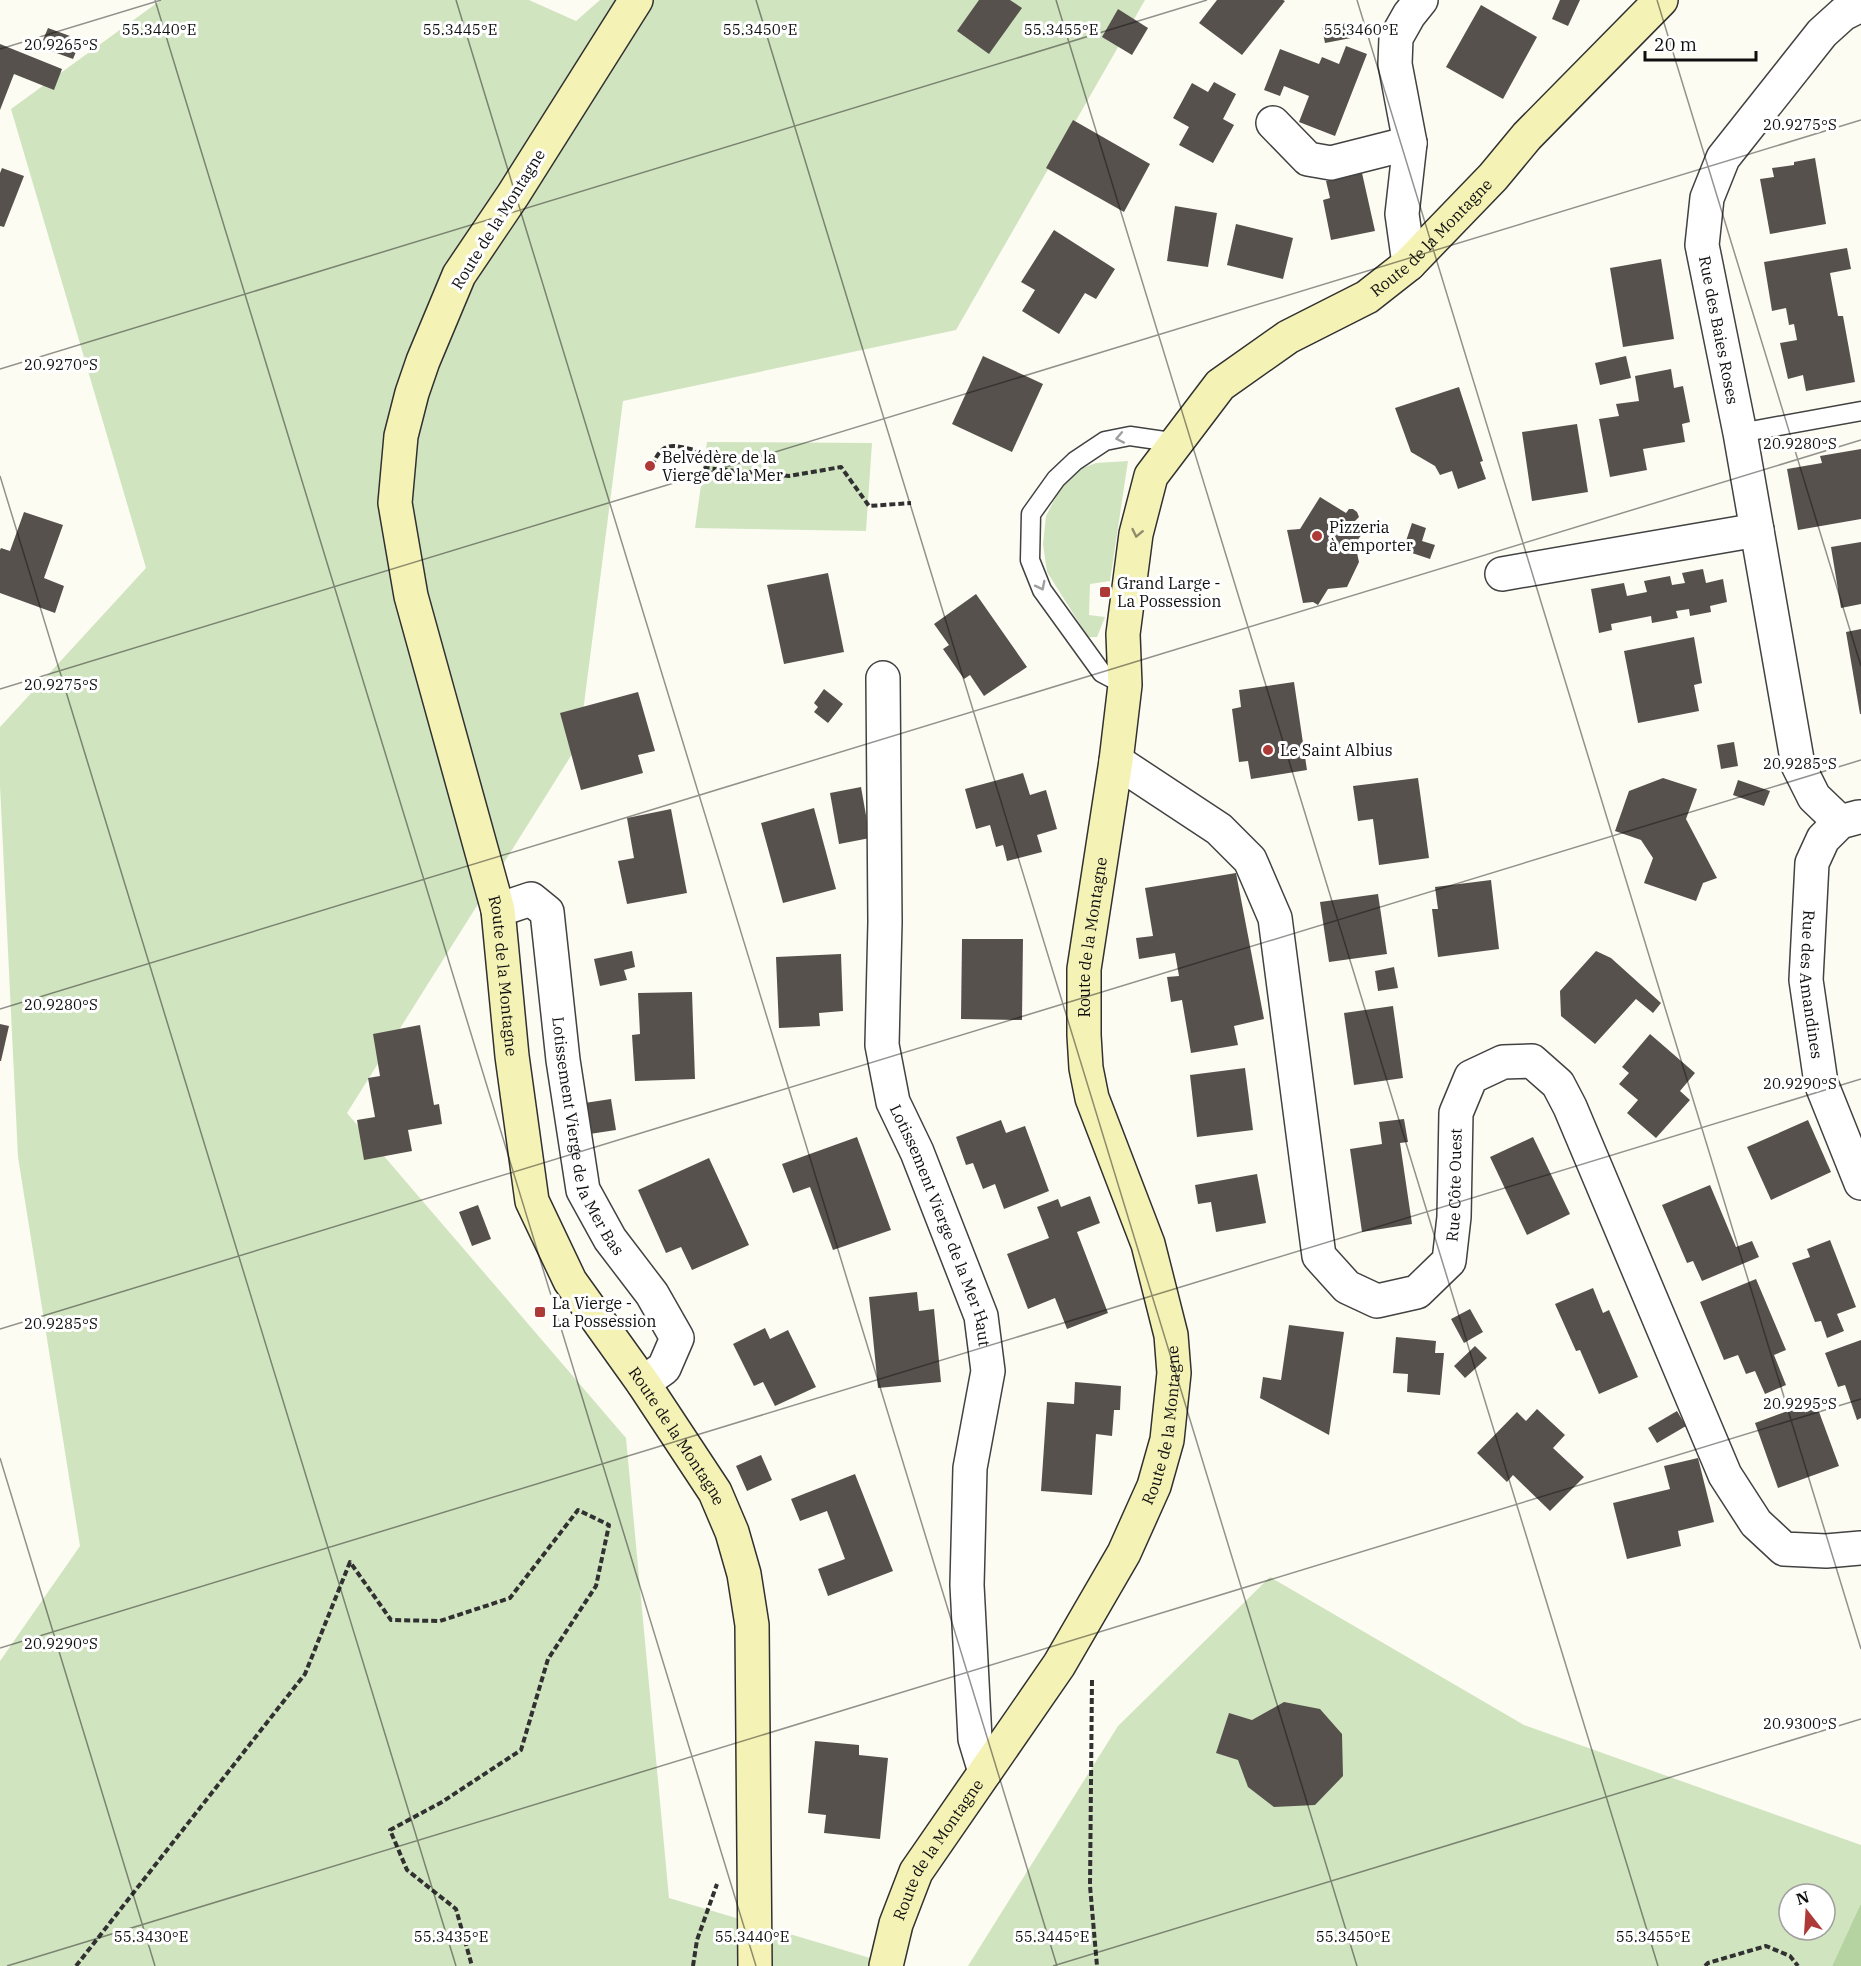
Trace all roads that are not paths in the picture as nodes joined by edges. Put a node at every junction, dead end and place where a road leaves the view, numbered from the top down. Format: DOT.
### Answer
graph roads {
  1 [pos="636,0"];
  2 [pos="1421,0"];
  3 [pos="1661,0"];
  4 [pos="1861,5"];
  5 [pos="1273,123"];
  6 [pos="1410,143"];
  7 [pos="1409,264"];
  8 [pos="1861,411"];
  9 [pos="1740,433"];
  10 [pos="1178,443"];
  11 [pos="1757,530"];
  12 [pos="1502,574"];
  13 [pos="883,678"];
  14 [pos="1125,685"];
  15 [pos="1116,761"];
  16 [pos="1850,819"];
  17 [pos="498,910"];
  18 [pos="1861,1182"];
  19 [pos="644,1383"];
  20 [pos="1861,1548"];
  21 [pos="985,1772"];
  22 [pos="755,1966"];
  23 [pos="886,1966"];
  1 -- 17 [label="main road, Route de la Montagne"];
  2 -- 6 [label="street"];
  3 -- 7 [label="main road, Route de la Montagne"];
  4 -- 9 [label="street, Rue des Baies Roses"];
  5 -- 6 [label="street"];
  6 -- 7 [label="street"];
  7 -- 10 [label="main road, Route de la Montagne"];
  8 -- 9 [label="lane"];
  9 -- 11 [label="street, Rue des Baies Roses"];
  10 -- 14 [label="main road, Route de la Montagne"];
  10 -- 14 [label="lane, one-way"];
  11 -- 12 [label="street"];
  11 -- 16 [label="street, Rue des Baies Roses"];
  13 -- 21 [label="street, Lotissement Vierge de la Mer Haut"];
  14 -- 15 [label="main road, Route de la Montagne"];
  15 -- 20 [label="street, Rue Côte Ouest"];
  15 -- 21 [label="main road, Route de la Montagne"];
  16 -- 18 [label="street, Rue des Amandines"];
  17 -- 19 [label="main road, Route de la Montagne"];
  17 -- 19 [label="street, Lotissement Vierge de la Mer Bas"];
  19 -- 22 [label="main road, Route de la Montagne"];
  21 -- 23 [label="main road, Route de la Montagne"];
}
